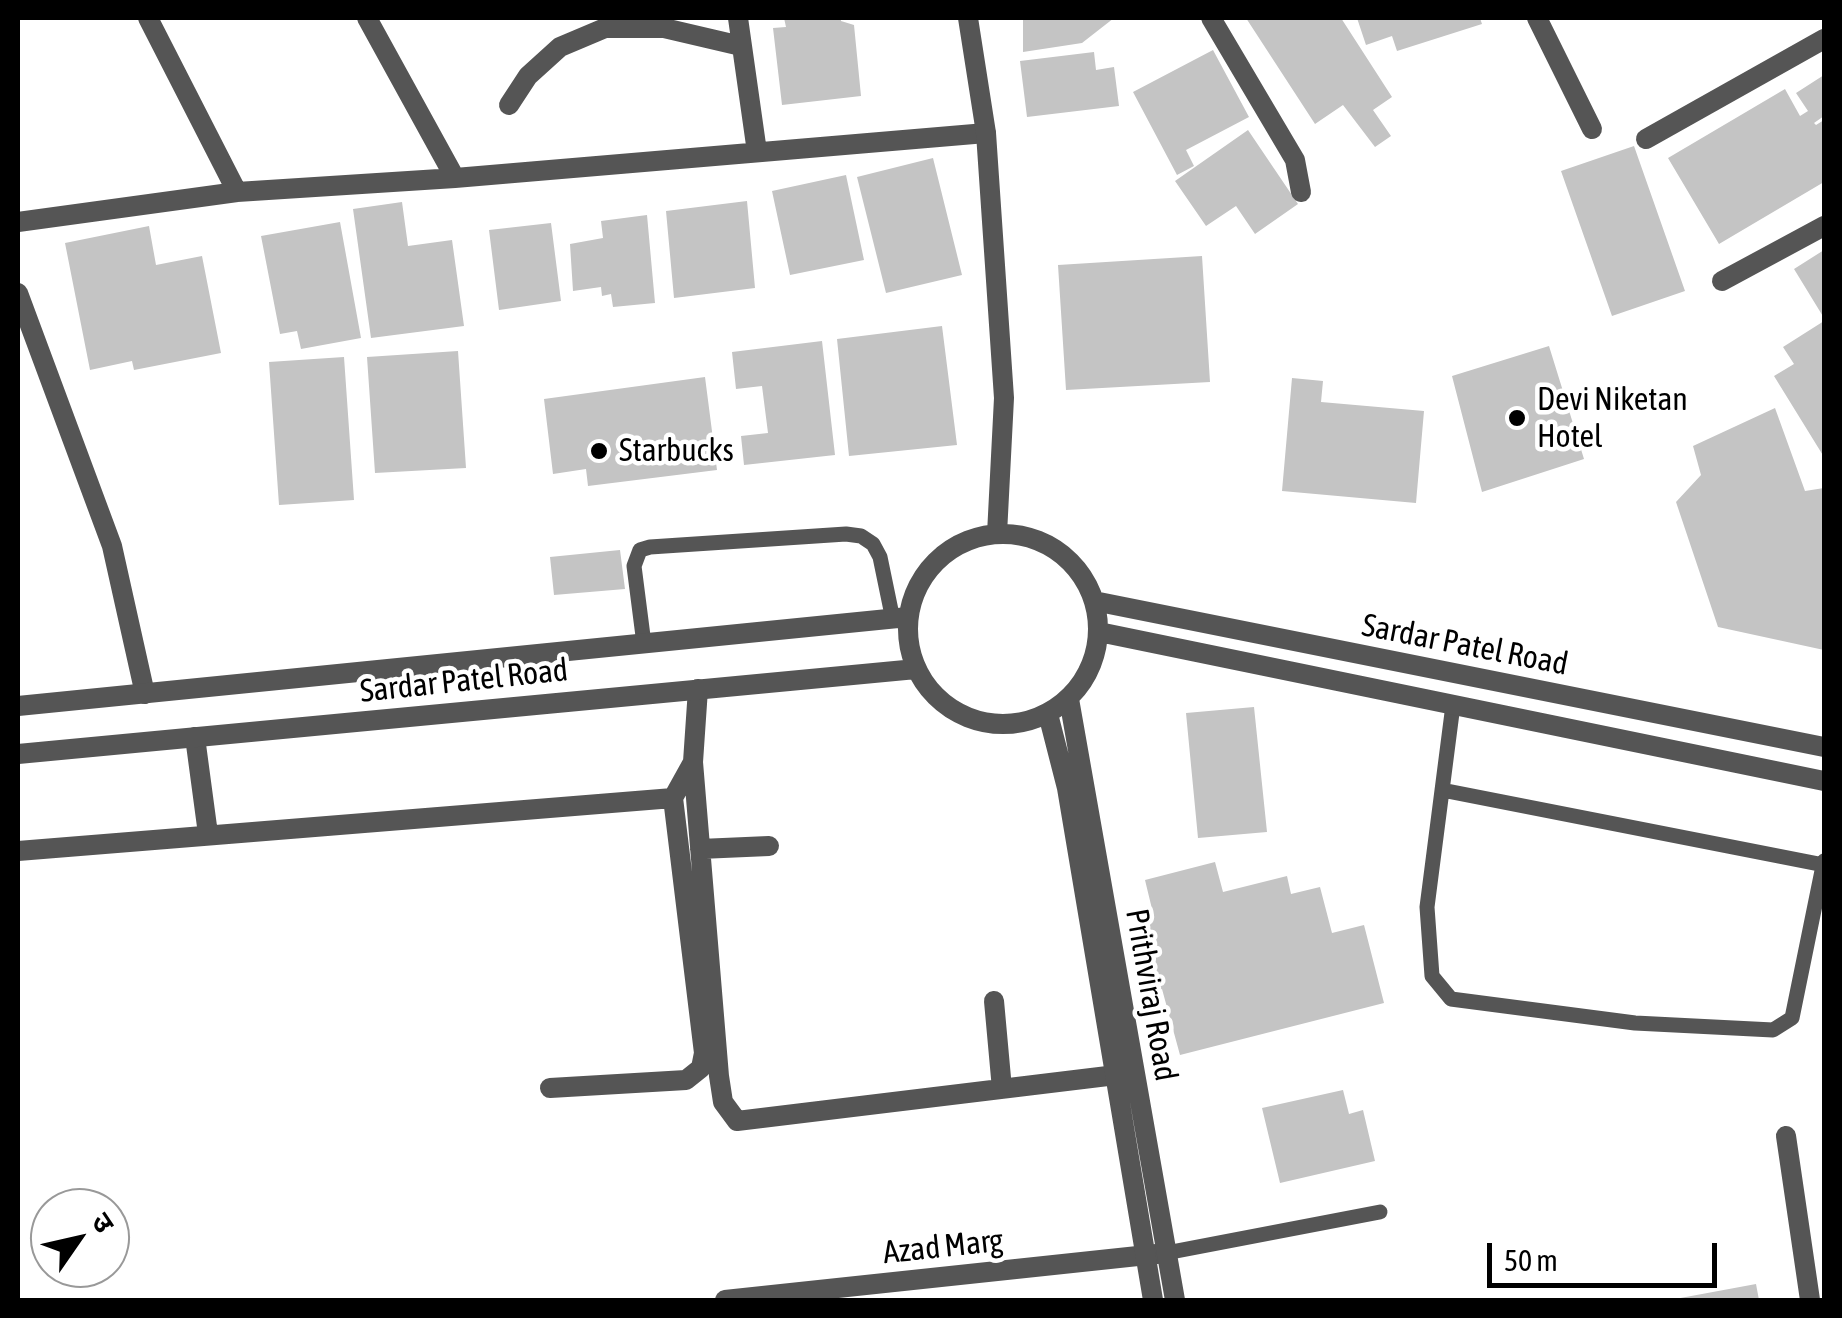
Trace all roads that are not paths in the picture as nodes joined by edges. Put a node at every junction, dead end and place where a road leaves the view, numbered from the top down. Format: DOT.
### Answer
graph roads {
  1 [pos="148,18"];
  2 [pos="367,18"];
  3 [pos="738,18"];
  4 [pos="1212,18"];
  5 [pos="1537,18"];
  6 [pos="972,19"];
  7 [pos="1824,40"];
  8 [pos="742,46"];
  9 [pos="509,104"];
  10 [pos="1592,129"];
  11 [pos="986,133"];
  12 [pos="1646,139"];
  13 [pos="756,152"];
  14 [pos="455,178"];
  15 [pos="237,192"];
  16 [pos="1301,192"];
  17 [pos="18,222"];
  18 [pos="1824,226"];
  19 [pos="1722,281"];
  20 [pos="18,293"];
  21 [pos="997,534"];
  22 [pos="1094,601"];
  23 [pos="901,618"];
  24 [pos="1099,632"];
  25 [pos="644,644"];
  26 [pos="916,669"];
  27 [pos="698,689"];
  28 [pos="144,694"];
  29 [pos="1069,699"];
  30 [pos="1453,705"];
  31 [pos="18,706"];
  32 [pos="1048,714"];
  33 [pos="195,737"];
  34 [pos="1824,747"];
  35 [pos="18,754"];
  36 [pos="693,762"];
  37 [pos="1824,781"];
  38 [pos="1442,790"];
  39 [pos="673,798"];
  40 [pos="208,834"];
  41 [pos="769,846"];
  42 [pos="700,848"];
  43 [pos="18,851"];
  44 [pos="1824,863"];
  45 [pos="994,1001"];
  46 [pos="1116,1075"];
  47 [pos="550,1088"];
  48 [pos="1002,1089"];
  49 [pos="1786,1136"];
  50 [pos="1380,1212"];
  51 [pos="1156,1254"];
  52 [pos="752,1299"];
  53 [pos="725,1300"];
  54 [pos="1153,1300"];
  55 [pos="1175,1300"];
  56 [pos="1810,1300"];
  1 -- 15 [label="street"];
  2 -- 14 [label="street"];
  3 -- 8 [label="street"];
  4 -- 16 [label="street"];
  5 -- 10 [label="street"];
  6 -- 11 [label="street"];
  7 -- 12 [label="street"];
  8 -- 9 [label="street"];
  8 -- 13 [label="street"];
  11 -- 13 [label="street"];
  11 -- 21 [label="street"];
  13 -- 14 [label="street"];
  14 -- 15 [label="street"];
  15 -- 17 [label="street"];
  18 -- 19 [label="street"];
  20 -- 28 [label="street"];
  21 -- 22 [label="street"];
  21 -- 23 [label="street"];
  22 -- 24 [label="street"];
  22 -- 34 [label="street, Sardar Patel Road"];
  23 -- 25 [label="street, Sardar Patel Road"];
  23 -- 25 [label="lane"];
  23 -- 26 [label="street"];
  24 -- 29 [label="street"];
  24 -- 30 [label="street, Sardar Patel Road"];
  25 -- 28 [label="street, Sardar Patel Road"];
  26 -- 27 [label="street, Sardar Patel Road"];
  26 -- 32 [label="street"];
  27 -- 33 [label="street, Sardar Patel Road"];
  27 -- 36 [label="street"];
  28 -- 31 [label="street, Sardar Patel Road"];
  29 -- 32 [label="street"];
  29 -- 51 [label="street, Prithviraj Road"];
  30 -- 37 [label="street, Sardar Patel Road"];
  30 -- 38 [label="lane"];
  32 -- 46 [label="street, Prithviraj Road"];
  33 -- 35 [label="street, Sardar Patel Road"];
  33 -- 40 [label="street"];
  36 -- 39 [label="street"];
  36 -- 42 [label="street"];
  38 -- 44 [label="lane"];
  38 -- 44 [label="lane"];
  39 -- 40 [label="street"];
  39 -- 47 [label="street"];
  40 -- 43 [label="street"];
  41 -- 42 [label="street"];
  42 -- 48 [label="street"];
  45 -- 48 [label="street"];
  46 -- 48 [label="street"];
  46 -- 51 [label="street, Prithviraj Road"];
  49 -- 56 [label="street"];
  50 -- 51 [label="lane"];
  51 -- 52 [label="street, Azad Marg"];
  51 -- 54 [label="street, Prithviraj Road"];
  51 -- 55 [label="street, Prithviraj Road"];
  52 -- 53 [label="street, Azad Marg"];
}
